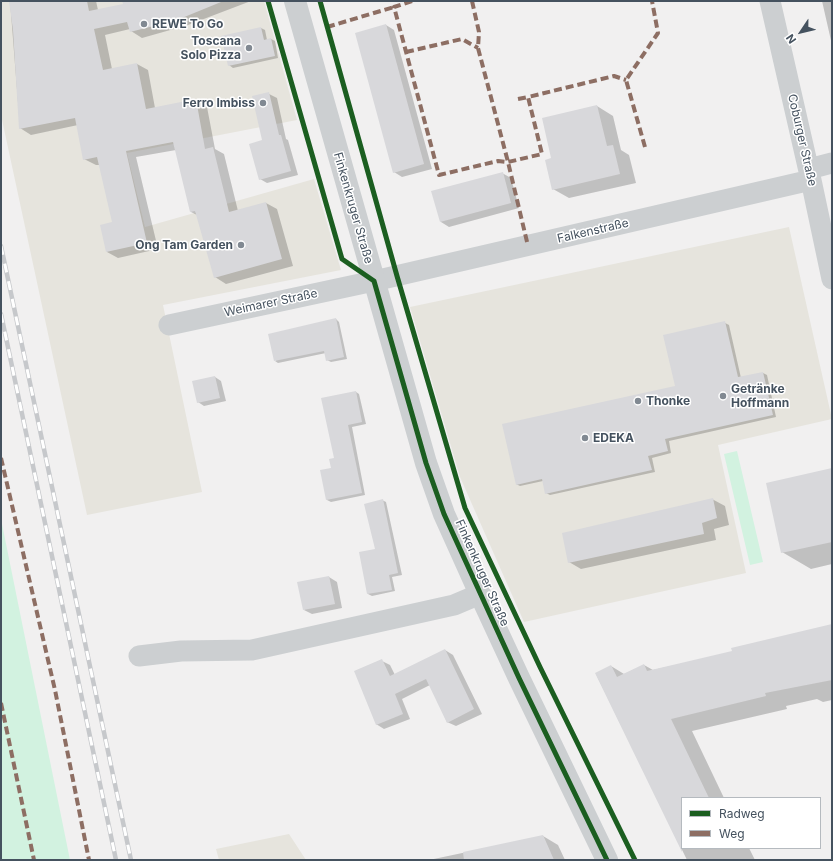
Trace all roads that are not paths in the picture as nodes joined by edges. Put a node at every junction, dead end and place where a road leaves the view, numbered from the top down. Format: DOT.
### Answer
graph roads {
  1 [pos="295,1"];
  2 [pos="770,1"];
  3 [pos="832,164"];
  4 [pos="810,174"];
  5 [pos="832,279"];
  6 [pos="374,281"];
  7 [pos="169,324"];
  8 [pos="480,594"];
  9 [pos="140,656"];
  10 [pos="608,860"];
  1 -- 6 [label="street, Finkenkruger Straße"];
  2 -- 4 [label="street, Coburger Straße"];
  3 -- 4 [label="street, Falkenstraße"];
  4 -- 5 [label="street, Coburger Straße"];
  4 -- 6 [label="street, Falkenstraße"];
  6 -- 7 [label="street, Weimarer Straße"];
  6 -- 8 [label="street, Finkenkruger Straße"];
  8 -- 9 [label="street, Finkenkruger Straße"];
  8 -- 10 [label="street, Finkenkruger Straße"];
}
